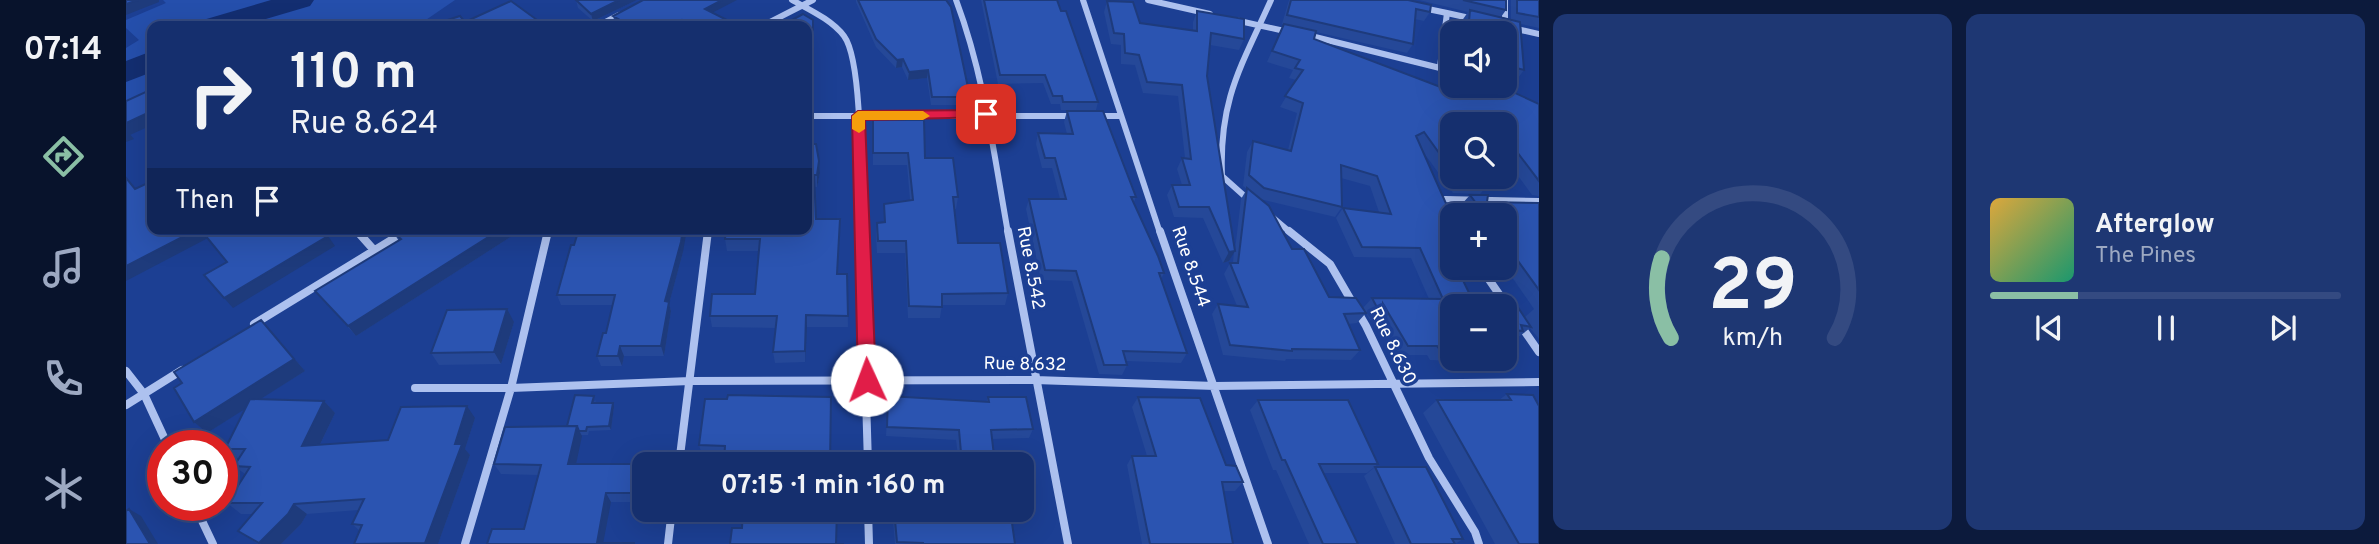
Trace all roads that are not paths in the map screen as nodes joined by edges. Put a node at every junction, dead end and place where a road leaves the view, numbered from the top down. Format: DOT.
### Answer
graph roads {
  1 [pos="792,0"];
  2 [pos="813,0"];
  3 [pos="956,0"];
  4 [pos="1083,0"];
  5 [pos="1148,0"];
  6 [pos="1271,0"];
  7 [pos="1504,0"];
  8 [pos="800,5"];
  9 [pos="1412,5"];
  10 [pos="623,13"];
  11 [pos="1447,13"];
  12 [pos="608,21"];
  13 [pos="771,21"];
  14 [pos="1446,21"];
  15 [pos="1482,21"];
  16 [pos="1505,21"];
  17 [pos="1260,26"];
  18 [pos="1517,29"];
  19 [pos="1539,34"];
  20 [pos="1440,67"];
  21 [pos="986,114"];
  22 [pos="812,116"];
  23 [pos="858,116"];
  24 [pos="1080,116"];
  25 [pos="1093,116"];
  26 [pos="1120,116"];
  27 [pos="1539,201"];
  28 [pos="1440,207"];
  29 [pos="360,235"];
  30 [pos="399,235"];
  31 [pos="547,235"];
  32 [pos="707,235"];
  33 [pos="373,250"];
  34 [pos="1489,280"];
  35 [pos="247,329"];
  36 [pos="1539,352"];
  37 [pos="189,365"];
  38 [pos="126,370"];
  39 [pos="867,380"];
  40 [pos="1035,380"];
  41 [pos="690,381"];
  42 [pos="1539,382"];
  43 [pos="1393,384"];
  44 [pos="1215,386"];
  45 [pos="415,388"];
  46 [pos="511,388"];
  47 [pos="144,394"];
  48 [pos="126,405"];
  49 [pos="160,430"];
  50 [pos="681,452"];
  51 [pos="868,452"];
  52 [pos="202,521"];
  53 [pos="671,522"];
  54 [pos="868,522"];
  55 [pos="213,544"];
  56 [pos="465,544"];
  57 [pos="668,544"];
  58 [pos="869,544"];
  59 [pos="1068,544"];
  60 [pos="1268,544"];
  61 [pos="1479,544"];
  1 -- 8 [label="street"];
  2 -- 8 [label="street"];
  3 -- 21 [label="street, Rue 8.542"];
  4 -- 26 [label="street, Rue 8.544"];
  5 -- 17 [label="street"];
  6 -- 17 [label="street, Rue 8.630"];
  7 -- 16 [label="street"];
  8 -- 13 [label="street"];
  8 -- 23 [label="street"];
  9 -- 11 [label="street"];
  10 -- 12 [label="street"];
  11 -- 14 [label="street"];
  11 -- 15 [label="street"];
  17 -- 20 [label="street"];
  17 -- 43 [label="street, Rue 8.630"];
  18 -- 19 [label="street"];
  21 -- 23 [label="street"];
  21 -- 24 [label="street"];
  21 -- 40 [label="street, Rue 8.542"];
  22 -- 23 [label="street"];
  23 -- 39 [label="street"];
  25 -- 26 [label="street"];
  26 -- 44 [label="street, Rue 8.544"];
  27 -- 28 [label="street"];
  29 -- 33 [label="street"];
  30 -- 33 [label="street"];
  31 -- 46 [label="street"];
  32 -- 41 [label="street"];
  33 -- 35 [label="street"];
  34 -- 36 [label="street"];
  37 -- 47 [label="street"];
  38 -- 47 [label="street"];
  39 -- 40 [label="street, Rue 8.632"];
  39 -- 41 [label="street, Rue 8.632"];
  39 -- 51 [label="street"];
  40 -- 44 [label="street, Rue 8.632"];
  40 -- 59 [label="street, Rue 8.542"];
  41 -- 46 [label="street, Rue 8.632"];
  41 -- 50 [label="street"];
  42 -- 43 [label="street, Rue 8.632"];
  43 -- 44 [label="street, Rue 8.632"];
  43 -- 61 [label="street, Rue 8.630"];
  44 -- 60 [label="street, Rue 8.544"];
  45 -- 46 [label="street, Rue 8.632"];
  46 -- 56 [label="street"];
  47 -- 48 [label="street"];
  47 -- 49 [label="street"];
  52 -- 55 [label="street"];
  53 -- 57 [label="street"];
  54 -- 58 [label="street"];
}
